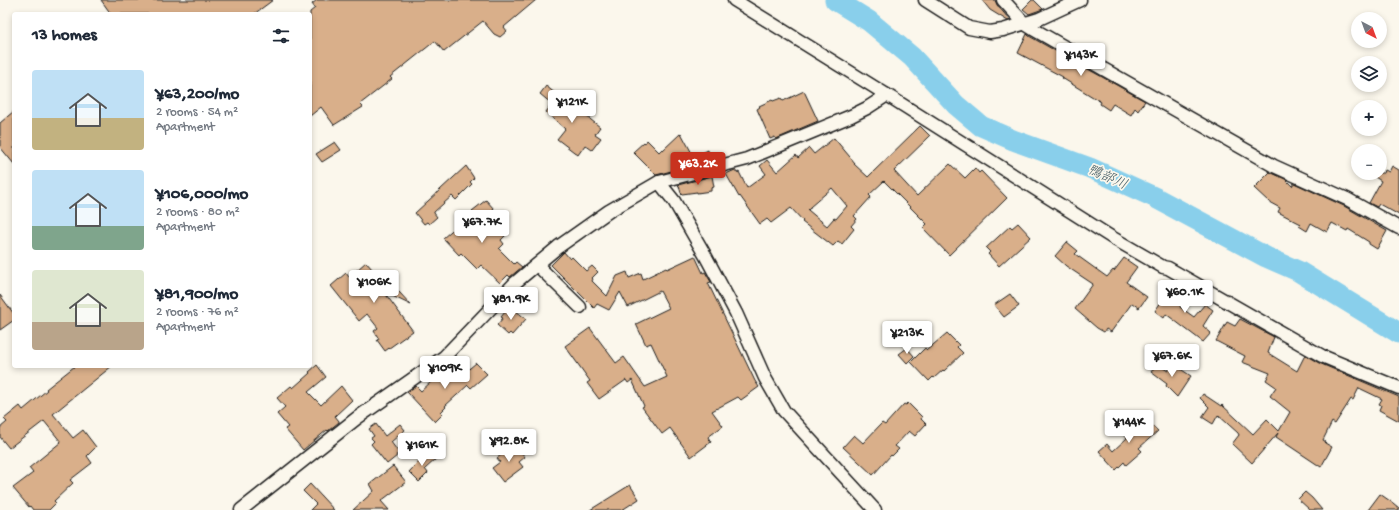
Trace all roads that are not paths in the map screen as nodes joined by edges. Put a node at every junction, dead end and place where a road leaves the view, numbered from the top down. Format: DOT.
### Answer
graph roads {
  1 [pos="734,0"];
  2 [pos="925,0"];
  3 [pos="1003,0"];
  4 [pos="1080,0"];
  5 [pos="1025,24"];
  6 [pos="887,95"];
  7 [pos="659,182"];
  8 [pos="1399,228"];
  9 [pos="537,265"];
  10 [pos="580,307"];
  11 [pos="1399,388"];
  12 [pos="241,510"];
  13 [pos="875,510"];
  1 -- 6 [label="street"];
  2 -- 5 [label="street"];
  3 -- 5 [label="street"];
  4 -- 5 [label="street"];
  5 -- 8 [label="street"];
  6 -- 7 [label="street"];
  6 -- 11 [label="street"];
  7 -- 9 [label="street"];
  7 -- 13 [label="street"];
  9 -- 10 [label="street"];
  9 -- 12 [label="street"];
}
